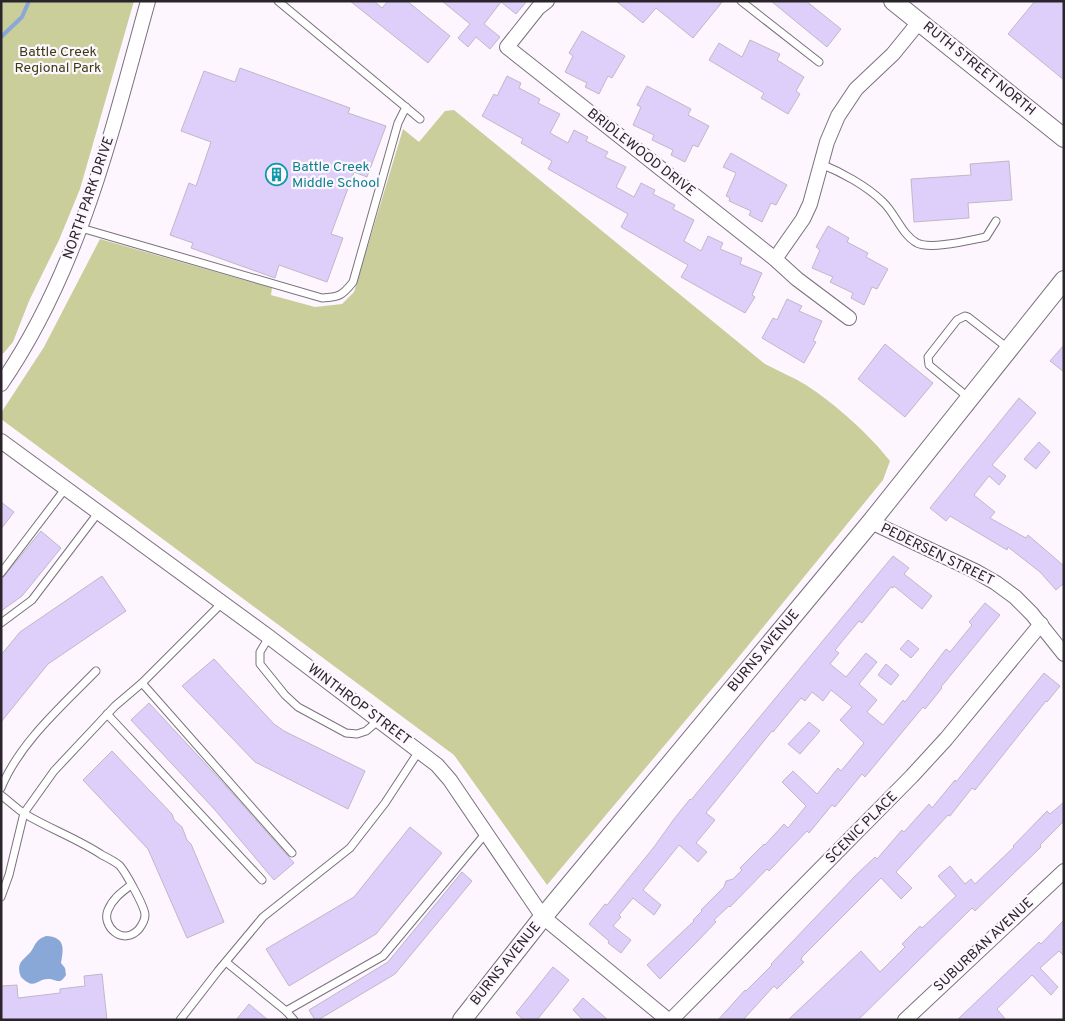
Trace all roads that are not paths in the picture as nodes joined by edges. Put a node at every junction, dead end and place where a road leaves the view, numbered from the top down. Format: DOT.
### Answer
graph roads {
  1 [pos="148,1"];
  2 [pos="278,1"];
  3 [pos="547,1"];
  4 [pos="741,1"];
  5 [pos="893,1"];
  6 [pos="919,22"];
  7 [pos="819,62"];
  8 [pos="406,107"];
  9 [pos="420,119"];
  10 [pos="1064,138"];
  11 [pos="820,164"];
  12 [pos="996,221"];
  13 [pos="81,228"];
  14 [pos="775,259"];
  15 [pos="1064,280"];
  16 [pos="849,318"];
  17 [pos="1009,349"];
  18 [pos="1,384"];
  19 [pos="969,399"];
  20 [pos="1,441"];
  21 [pos="65,488"];
  22 [pos="98,513"];
  23 [pos="871,522"];
  24 [pos="1,573"];
  25 [pos="222,604"];
  26 [pos="1,623"];
  27 [pos="1041,624"];
  28 [pos="269,637"];
  29 [pos="1064,654"];
  30 [pos="96,671"];
  31 [pos="142,683"];
  32 [pos="108,714"];
  33 [pos="379,720"];
  34 [pos="419,751"];
  35 [pos="1,788"];
  36 [pos="1,795"];
  37 [pos="24,813"];
  38 [pos="486,833"];
  39 [pos="292,852"];
  40 [pos="1064,871"];
  41 [pos="5,874"];
  42 [pos="262,880"];
  43 [pos="131,885"];
  44 [pos="1,897"];
  45 [pos="543,917"];
  46 [pos="226,962"];
  47 [pos="286,1011"];
  48 [pos="180,1020"];
  49 [pos="294,1020"];
  50 [pos="462,1020"];
  51 [pos="669,1020"];
  52 [pos="905,1020"];
  1 -- 13 [label="street, NORTH PARK DRIVE"];
  2 -- 8 [label="lane"];
  3 -- 14 [label="street, BRIDLEWOOD DRIVE"];
  4 -- 7 [label="lane"];
  5 -- 6 [label="street, RUTH STREET NORTH"];
  6 -- 10 [label="street, RUTH STREET NORTH"];
  6 -- 11 [label="street"];
  8 -- 9 [label="lane"];
  8 -- 13 [label="lane"];
  11 -- 12 [label="lane"];
  11 -- 14 [label="street"];
  13 -- 18 [label="street, NORTH PARK DRIVE"];
  14 -- 16 [label="street, BRIDLEWOOD DRIVE"];
  15 -- 17 [label="street, BURNS AVENUE"];
  17 -- 19 [label="street, BURNS AVENUE"];
  17 -- 19 [label="lane"];
  19 -- 23 [label="street, BURNS AVENUE"];
  20 -- 21 [label="street, WINTHROP STREET"];
  21 -- 22 [label="street, WINTHROP STREET"];
  21 -- 24 [label="lane"];
  22 -- 25 [label="street, WINTHROP STREET"];
  22 -- 26 [label="lane"];
  23 -- 27 [label="street, PEDERSEN STREET"];
  23 -- 45 [label="street, BURNS AVENUE"];
  25 -- 28 [label="street, WINTHROP STREET"];
  25 -- 31 [label="lane"];
  27 -- 29 [label="street, PEDERSEN STREET"];
  27 -- 51 [label="street, SCENIC PLACE"];
  28 -- 33 [label="street, WINTHROP STREET"];
  28 -- 33 [label="lane"];
  30 -- 35 [label="lane"];
  31 -- 32 [label="lane"];
  31 -- 39 [label="lane"];
  32 -- 37 [label="lane"];
  32 -- 42 [label="lane"];
  33 -- 34 [label="street, WINTHROP STREET"];
  34 -- 38 [label="street, WINTHROP STREET"];
  34 -- 46 [label="lane"];
  36 -- 37 [label="lane"];
  37 -- 41 [label="lane"];
  37 -- 43 [label="lane"];
  38 -- 45 [label="street, WINTHROP STREET"];
  38 -- 47 [label="lane"];
  40 -- 52 [label="street, SUBURBAN AVENUE"];
  41 -- 44 [label="lane"];
  43 -- 43 [label="lane"];
  45 -- 50 [label="street, BURNS AVENUE"];
  45 -- 51 [label="street, WINTHROP STREET"];
  46 -- 47 [label="lane"];
  46 -- 48 [label="lane"];
  47 -- 49 [label="lane"];
}
